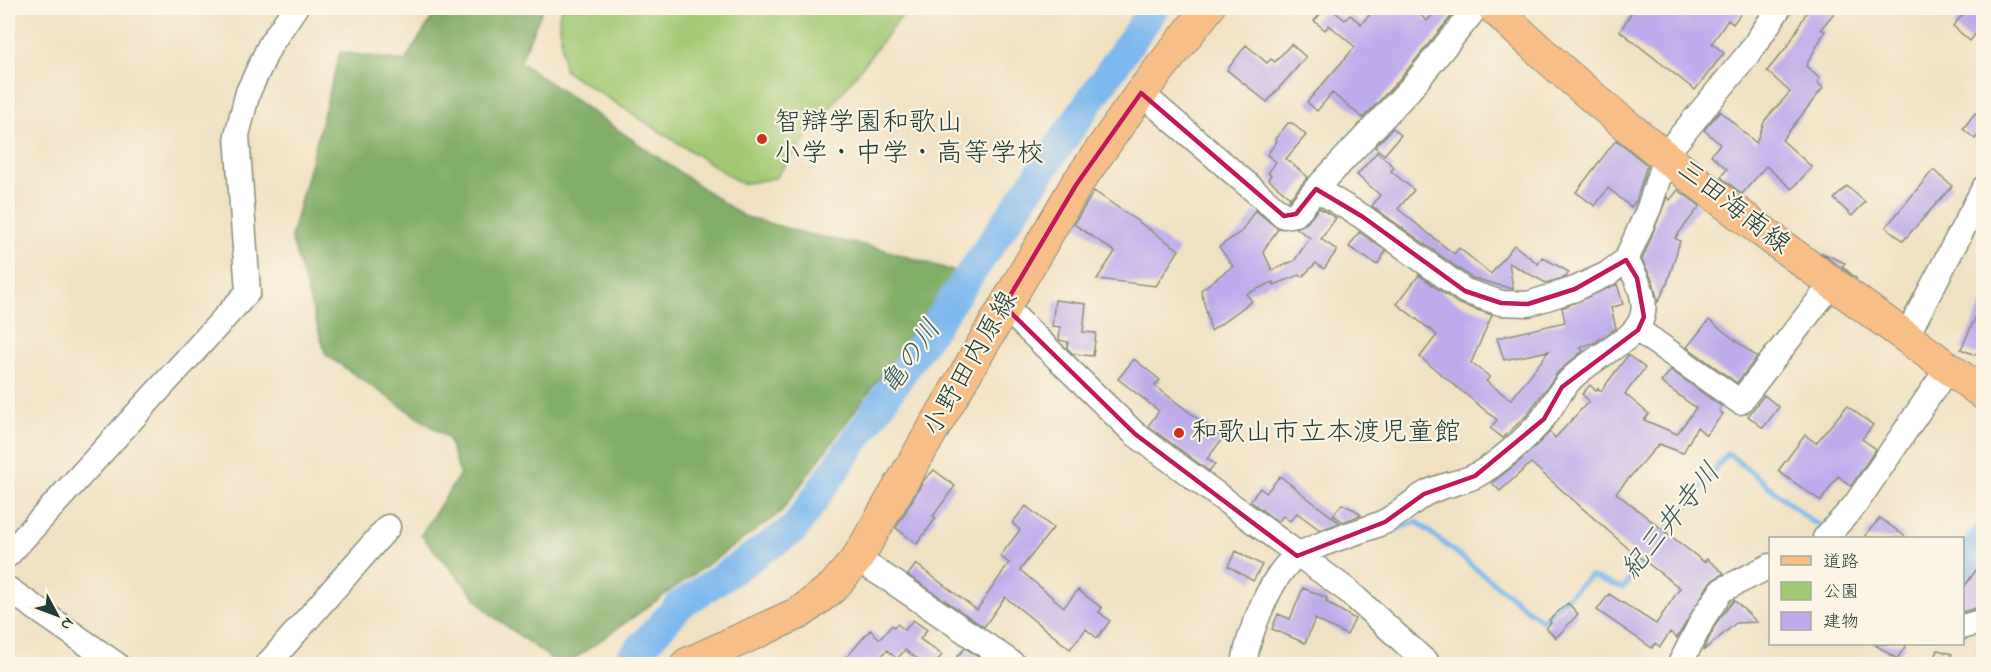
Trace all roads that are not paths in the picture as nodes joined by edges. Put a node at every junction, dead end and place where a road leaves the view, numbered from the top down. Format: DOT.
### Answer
graph roads {
  1 [pos="295,8"];
  2 [pos="1208,8"];
  3 [pos="1476,8"];
  4 [pos="1494,8"];
  5 [pos="1779,8"];
  6 [pos="1142,93"];
  7 [pos="1666,154"];
  8 [pos="1983,188"];
  9 [pos="1316,189"];
  10 [pos="1626,260"];
  11 [pos="1831,285"];
  12 [pos="1004,306"];
  13 [pos="1638,330"];
  14 [pos="1906,337"];
  15 [pos="1948,368"];
  16 [pos="1983,394"];
  17 [pos="388,527"];
  18 [pos="1827,537"];
  19 [pos="8,555"];
  20 [pos="1297,556"];
  21 [pos="856,559"];
  22 [pos="1769,566"];
  23 [pos="8,589"];
  24 [pos="1983,621"];
  25 [pos="1964,626"];
  26 [pos="116,664"];
  27 [pos="268,664"];
  28 [pos="687,664"];
  29 [pos="1013,664"];
  30 [pos="1244,664"];
  31 [pos="1428,664"];
  32 [pos="1680,664"];
  1 -- 19 [label="street"];
  2 -- 6 [label="main road, 小野田内原線"];
  3 -- 9 [label="street"];
  4 -- 7 [label="main road, 三田海南線"];
  5 -- 7 [label="street"];
  6 -- 9 [label="street"];
  6 -- 12 [label="main road, 小野田内原線"];
  7 -- 10 [label="street"];
  7 -- 11 [label="main road, 三田海南線"];
  8 -- 14 [label="street"];
  9 -- 10 [label="street"];
  10 -- 13 [label="street"];
  11 -- 13 [label="street"];
  11 -- 14 [label="main road, 三田海南線"];
  12 -- 20 [label="street"];
  12 -- 21 [label="main road, 小野田内原線"];
  13 -- 20 [label="street"];
  14 -- 15 [label="main road, 三田海南線"];
  15 -- 16 [label="main road, 三田海南線"];
  15 -- 18 [label="street"];
  17 -- 27 [label="street"];
  20 -- 30 [label="street"];
  20 -- 31 [label="street"];
  21 -- 28 [label="main road, 小野田内原線"];
  21 -- 29 [label="street"];
  22 -- 32 [label="street"];
  23 -- 26 [label="street"];
  24 -- 25 [label="street"];
}
